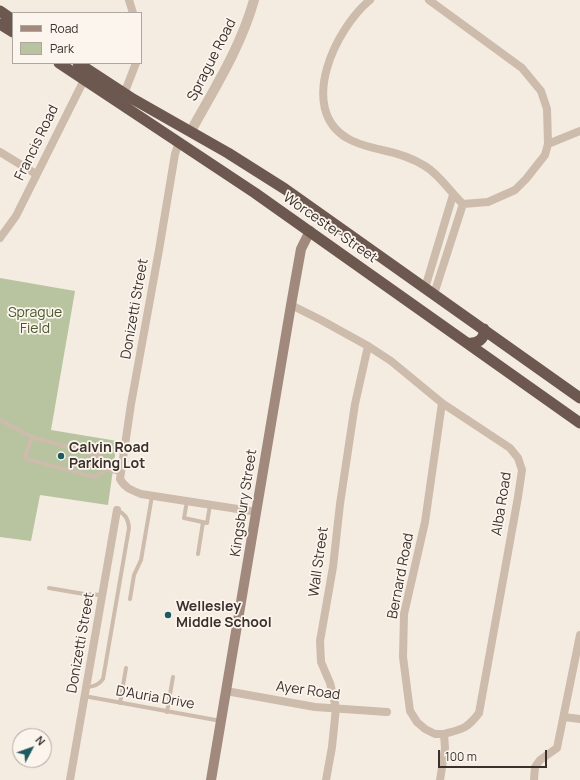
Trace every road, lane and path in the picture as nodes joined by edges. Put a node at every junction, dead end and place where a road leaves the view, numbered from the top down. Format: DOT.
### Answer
graph roads {
  1 [pos="129,0"];
  2 [pos="254,0"];
  3 [pos="370,0"];
  4 [pos="429,0"];
  5 [pos="0,12"];
  6 [pos="134,12"];
  7 [pos="12,19"];
  8 [pos="0,24"];
  9 [pos="12,31"];
  10 [pos="60,64"];
  11 [pos="79,64"];
  12 [pos="136,64"];
  13 [pos="84,80"];
  14 [pos="124,94"];
  15 [pos="190,131"];
  16 [pos="580,131"];
  17 [pos="179,142"];
  18 [pos="548,144"];
  19 [pos="223,150"];
  20 [pos="0,152"];
  21 [pos="212,164"];
  22 [pos="36,174"];
  23 [pos="453,195"];
  24 [pos="463,204"];
  25 [pos="310,231"];
  26 [pos="0,238"];
  27 [pos="425,288"];
  28 [pos="434,294"];
  29 [pos="291,305"];
  30 [pos="484,329"];
  31 [pos="468,343"];
  32 [pos="368,346"];
  33 [pos="580,398"];
  34 [pos="442,404"];
  35 [pos="0,420"];
  36 [pos="580,423"];
  37 [pos="32,437"];
  38 [pos="108,470"];
  39 [pos="120,477"];
  40 [pos="152,496"];
  41 [pos="187,501"];
  42 [pos="210,505"];
  43 [pos="117,510"];
  44 [pos="257,512"];
  45 [pos="203,522"];
  46 [pos="198,554"];
  47 [pos="49,588"];
  48 [pos="102,595"];
  49 [pos="130,599"];
  50 [pos="580,635"];
  51 [pos="126,668"];
  52 [pos="173,677"];
  53 [pos="86,687"];
  54 [pos="226,691"];
  55 [pos="84,696"];
  56 [pos="120,703"];
  57 [pos="336,708"];
  58 [pos="167,712"];
  59 [pos="387,712"];
  60 [pos="564,717"];
  61 [pos="580,719"];
  62 [pos="221,721"];
  63 [pos="444,734"];
  64 [pos="70,780"];
  65 [pos="211,780"];
  66 [pos="326,780"];
  67 [pos="440,780"];
  68 [pos="534,780"];
  1 -- 6 [label="street"];
  2 -- 15 [label="street, Sprague Road"];
  3 -- 23 [label="street"];
  4 -- 18 [label="street"];
  5 -- 7 [label="highway"];
  8 -- 9 [label="highway"];
  10 -- 13 [label="highway, Worcester Street"];
  11 -- 14 [label="highway, Worcester Street"];
  12 -- 14 [label="street"];
  13 -- 17 [label="highway, Worcester Street"];
  13 -- 22 [label="street, Francis Road"];
  14 -- 15 [label="highway, Worcester Street"];
  15 -- 19 [label="highway, Worcester Street"];
  16 -- 18 [label="street"];
  17 -- 21 [label="highway, Worcester Street"];
  17 -- 39 [label="street, Donizetti Street"];
  18 -- 24 [label="street"];
  19 -- 21 [label="highway"];
  19 -- 27 [label="highway, Worcester Street"];
  20 -- 22 [label="street"];
  21 -- 25 [label="highway, Worcester Street"];
  22 -- 26 [label="street, Francis Road"];
  23 -- 24 [label="street"];
  23 -- 27 [label="street"];
  24 -- 28 [label="street"];
  25 -- 29 [label="main road, Kingsbury Street"];
  25 -- 31 [label="highway, Worcester Street"];
  27 -- 28 [label="highway, Worcester Street"];
  28 -- 30 [label="highway, Worcester Street"];
  29 -- 32 [label="street, Alba Road"];
  29 -- 44 [label="main road, Kingsbury Street"];
  30 -- 31 [label="highway"];
  30 -- 33 [label="highway, Worcester Street"];
  31 -- 36 [label="highway, Worcester Street"];
  32 -- 34 [label="street, Alba Road"];
  32 -- 57 [label="street, Wall Street"];
  34 -- 63 [label="street, Bernard Road"];
  34 -- 63 [label="street, Alba Road"];
  35 -- 37 [label="lane"];
  37 -- 38 [label="lane"];
  37 -- 38 [label="lane"];
  38 -- 39 [label="lane"];
  39 -- 40 [label="street"];
  40 -- 41 [label="street"];
  40 -- 49 [label="lane"];
  41 -- 42 [label="street"];
  41 -- 45 [label="lane"];
  42 -- 44 [label="street"];
  42 -- 45 [label="lane"];
  43 -- 48 [label="street, Donizetti Street"];
  43 -- 53 [label="lane"];
  44 -- 54 [label="main road, Kingsbury Street"];
  45 -- 46 [label="lane"];
  47 -- 48 [label="lane"];
  48 -- 53 [label="street, Donizetti Street"];
  50 -- 60 [label="street"];
  51 -- 56 [label="lane"];
  52 -- 58 [label="lane"];
  53 -- 55 [label="street, Donizetti Street"];
  54 -- 57 [label="street, Ayer Road"];
  54 -- 62 [label="main road, Kingsbury Street"];
  55 -- 56 [label="lane, D'Auria Drive"];
  55 -- 64 [label="street, Donizetti Street"];
  56 -- 58 [label="lane, D'Auria Drive"];
  57 -- 59 [label="street, Ayer Road"];
  57 -- 66 [label="street, Wall Street"];
  58 -- 62 [label="lane, D'Auria Drive"];
  60 -- 61 [label="street"];
  60 -- 68 [label="street"];
  62 -- 65 [label="main road, Kingsbury Street"];
  63 -- 67 [label="street"];
}
